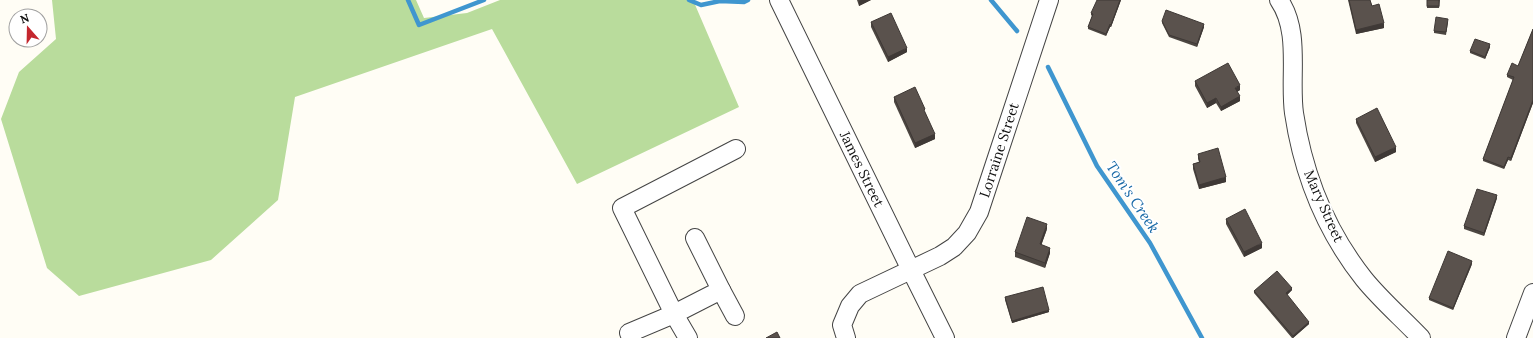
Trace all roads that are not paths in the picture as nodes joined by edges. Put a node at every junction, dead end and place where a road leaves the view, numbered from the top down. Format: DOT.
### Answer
graph roads {
  1 [pos="779,0"];
  2 [pos="1049,0"];
  3 [pos="1279,0"];
  4 [pos="736,149"];
  5 [pos="695,238"];
  6 [pos="911,270"];
  7 [pos="721,290"];
  8 [pos="1533,292"];
  9 [pos="674,314"];
  10 [pos="735,316"];
  11 [pos="632,338"];
  12 [pos="688,338"];
  13 [pos="846,338"];
  14 [pos="946,338"];
  15 [pos="1421,338"];
  16 [pos="1516,338"];
  1 -- 6 [label="street, James Street"];
  2 -- 6 [label="street, Lorraine Street"];
  3 -- 15 [label="street, Mary Street"];
  4 -- 9 [label="street"];
  5 -- 7 [label="street"];
  6 -- 13 [label="street, Lorraine Street"];
  6 -- 14 [label="street, James Street"];
  7 -- 9 [label="street"];
  7 -- 10 [label="street"];
  8 -- 16 [label="street"];
  9 -- 11 [label="street"];
  9 -- 12 [label="street"];
}
